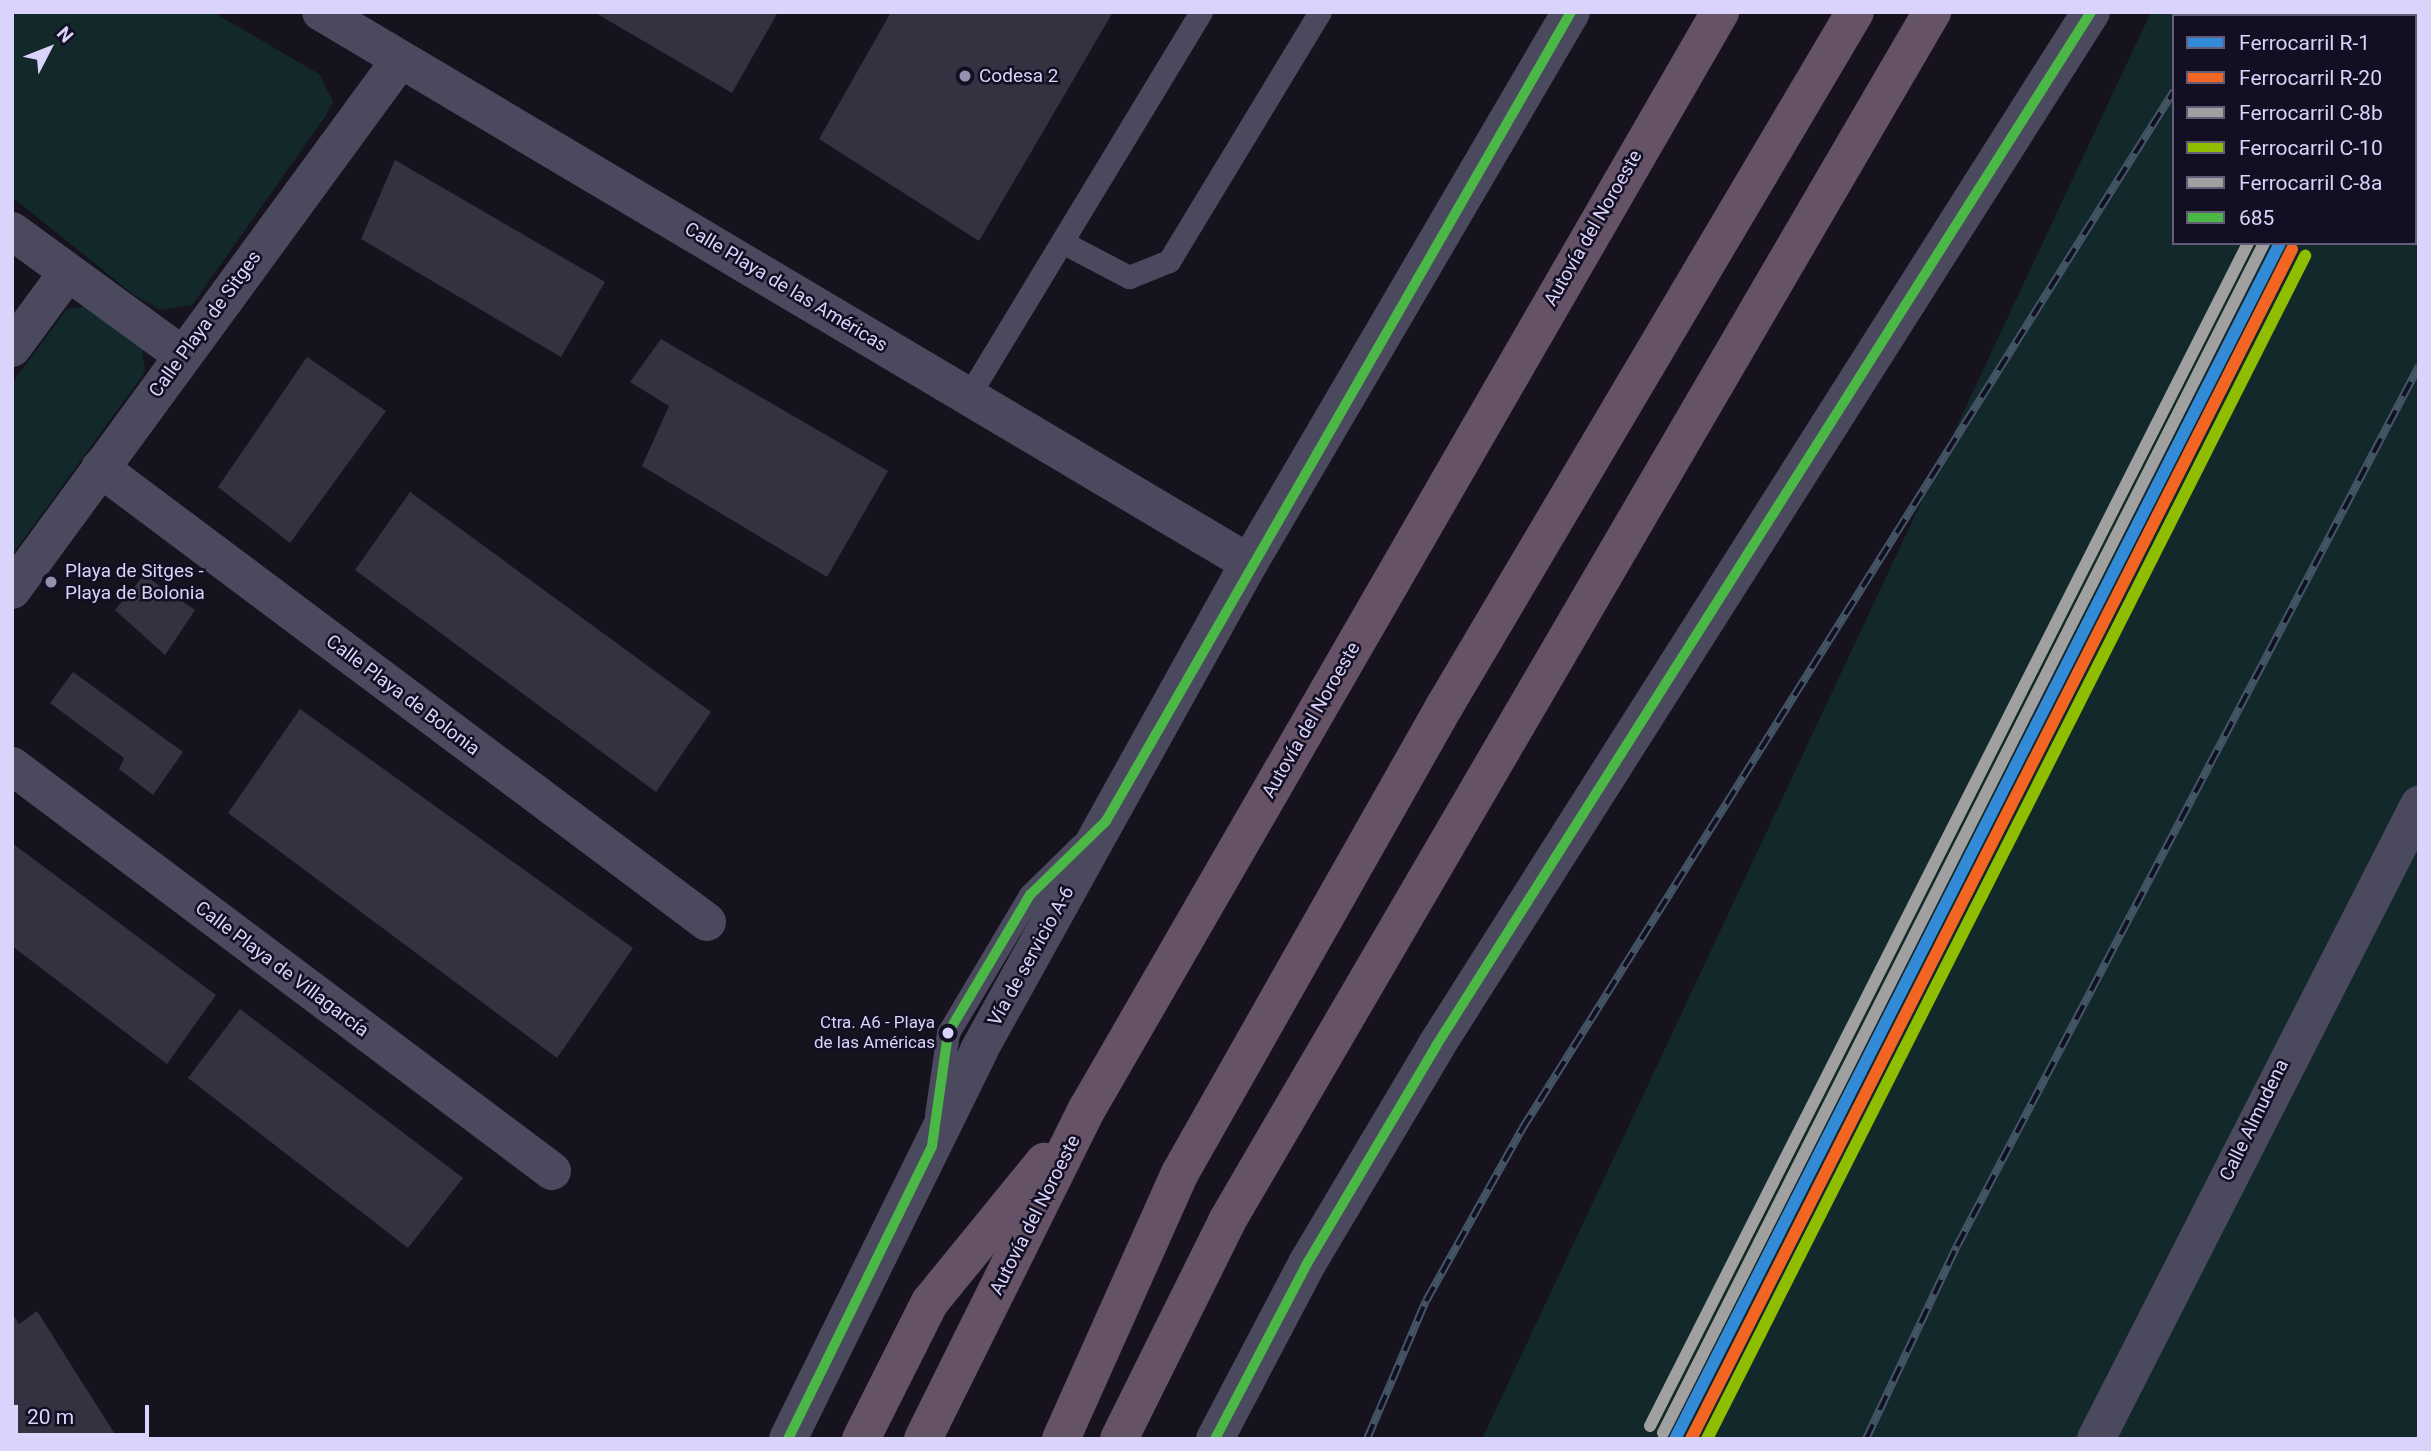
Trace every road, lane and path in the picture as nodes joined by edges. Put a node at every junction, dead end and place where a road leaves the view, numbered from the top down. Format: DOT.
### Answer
graph roads {
  1 [pos="321,12"];
  2 [pos="1201,12"];
  3 [pos="1320,12"];
  4 [pos="1571,12"];
  5 [pos="1720,12"];
  6 [pos="1855,12"];
  7 [pos="1932,12"];
  8 [pos="2091,12"];
  9 [pos="400,60"];
  10 [pos="12,231"];
  11 [pos="1062,242"];
  12 [pos="68,272"];
  13 [pos="12,348"];
  14 [pos="182,355"];
  15 [pos="969,395"];
  16 [pos="100,468"];
  17 [pos="1250,563"];
  18 [pos="12,590"];
  19 [pos="12,766"];
  20 [pos="2419,805"];
  21 [pos="707,922"];
  22 [pos="1087,1109"];
  23 [pos="552,1171"];
  24 [pos="788,1439"];
  25 [pos="861,1439"];
  26 [pos="923,1439"];
  27 [pos="1061,1439"];
  28 [pos="1119,1439"];
  29 [pos="1216,1439"];
  30 [pos="2096,1439"];
  1 -- 9 [label="street, Calle Playa de las Américas"];
  2 -- 11 [label="lane"];
  3 -- 11 [label="lane"];
  4 -- 17 [label="street, Vía de servicio A-6"];
  5 -- 22 [label="highway, Autovía del Noroeste"];
  6 -- 27 [label="highway"];
  7 -- 28 [label="highway"];
  8 -- 29 [label="street"];
  9 -- 14 [label="street, Calle Playa de Sitges"];
  9 -- 15 [label="street, Calle Playa de las Américas"];
  10 -- 12 [label="street"];
  11 -- 15 [label="lane"];
  12 -- 13 [label="street"];
  12 -- 14 [label="street"];
  14 -- 16 [label="street, Calle Playa de Sitges"];
  15 -- 17 [label="street, Calle Playa de las Américas"];
  16 -- 18 [label="street, Calle Playa de Sitges"];
  16 -- 21 [label="street, Calle Playa de Bolonia"];
  17 -- 24 [label="street, Vía de servicio A-6"];
  19 -- 23 [label="street, Calle Playa de Villagarcía"];
  20 -- 30 [label="street, Calle Almudena"];
  22 -- 25 [label="highway"];
  22 -- 26 [label="highway, Autovía del Noroeste"];
}
